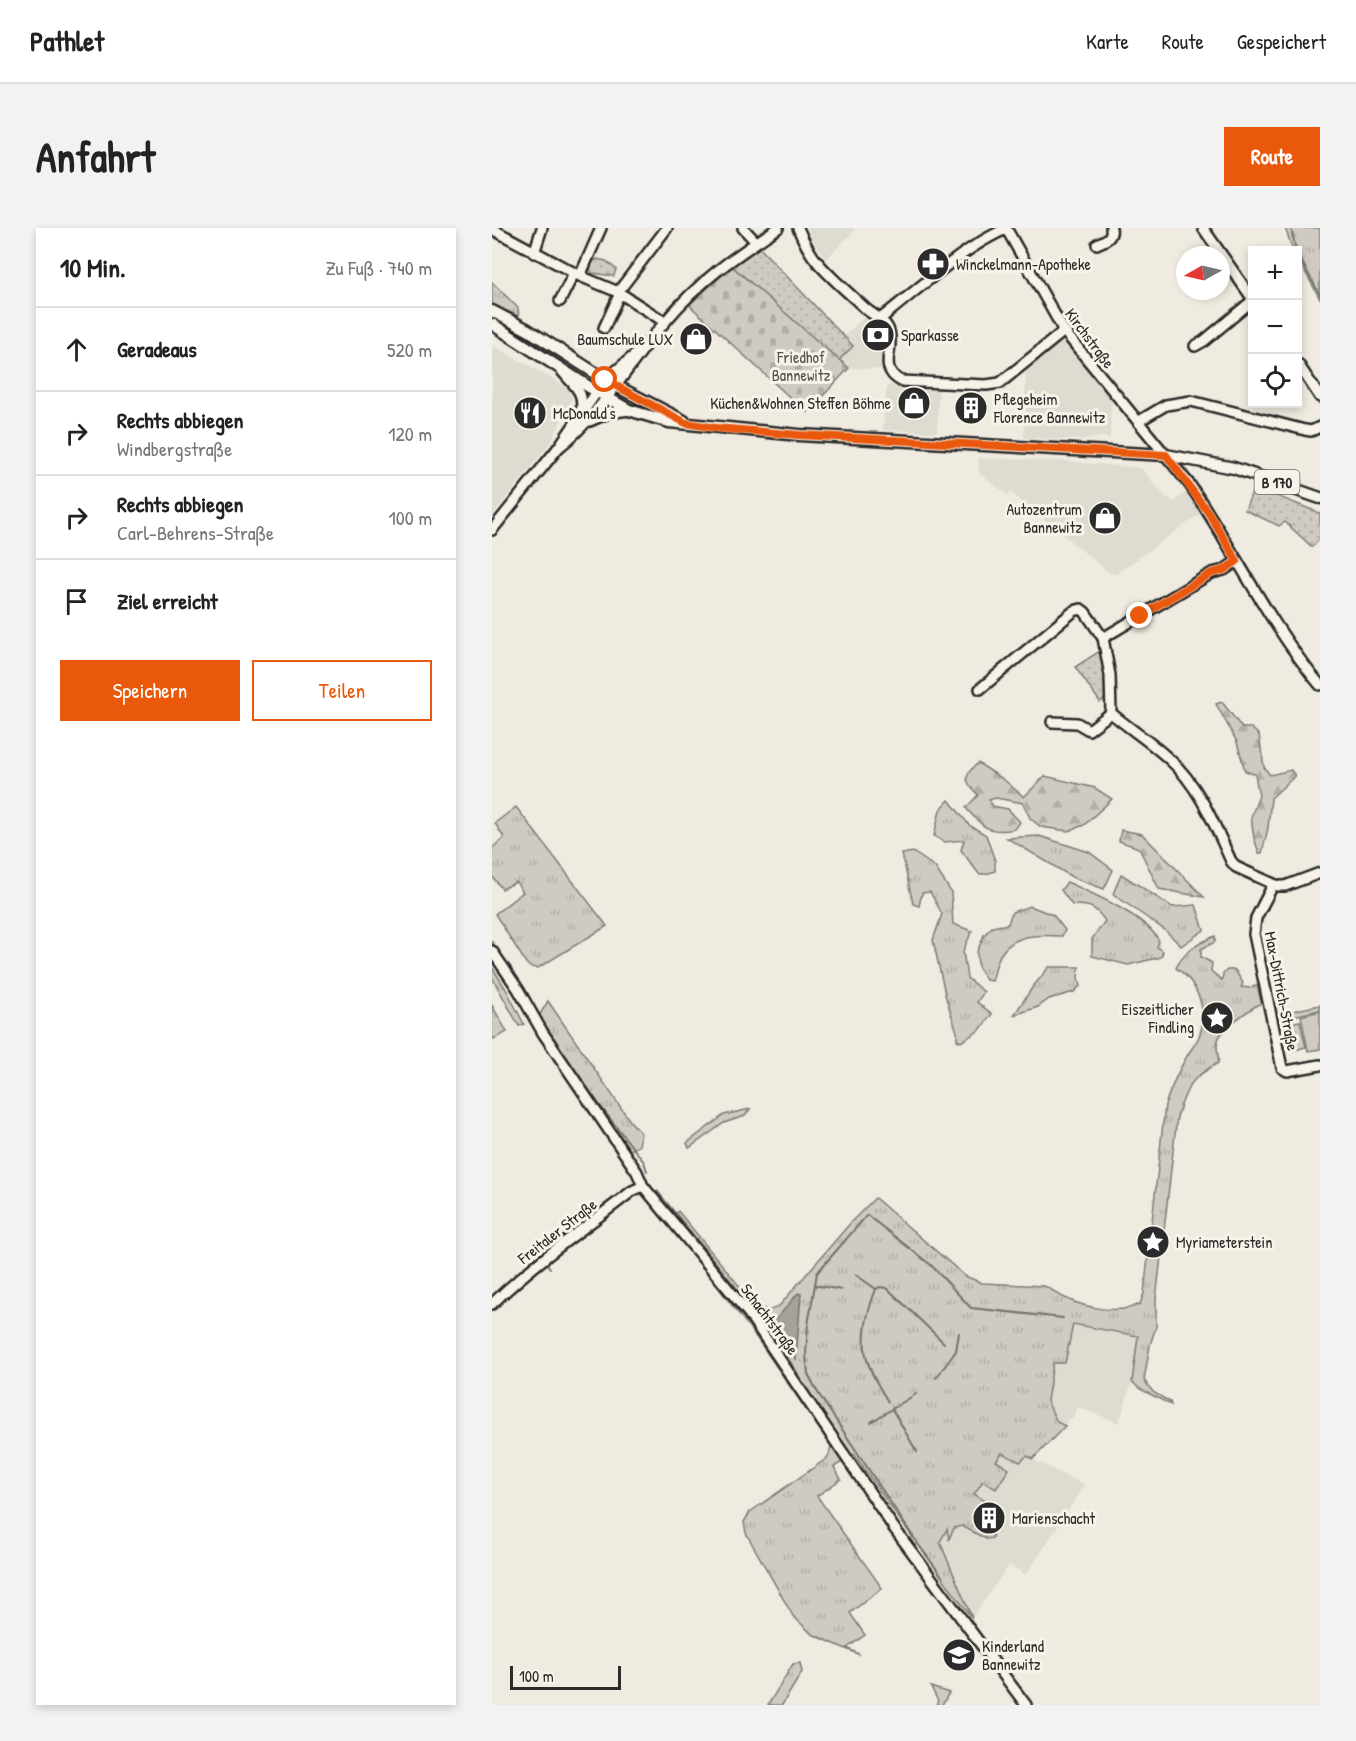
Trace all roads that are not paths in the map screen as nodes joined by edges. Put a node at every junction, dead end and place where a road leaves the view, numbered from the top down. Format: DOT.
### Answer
graph roads {
  1 [pos="542,228"];
  2 [pos="601,228"];
  3 [pos="667,228"];
  4 [pos="743,228"];
  5 [pos="778,228"];
  6 [pos="798,228"];
  7 [pos="1006,228"];
  8 [pos="1111,228"];
  9 [pos="1203,228"];
  10 [pos="492,229"];
  11 [pos="756,242"];
  12 [pos="1097,244"];
  13 [pos="534,253"];
  14 [pos="577,275"];
  15 [pos="619,293"];
  16 [pos="1248,293"];
  17 [pos="1251,300"];
  18 [pos="560,301"];
  19 [pos="492,312"];
  20 [pos="880,319"];
  21 [pos="665,322"];
  22 [pos="492,324"];
  23 [pos="604,328"];
  24 [pos="1064,332"];
  25 [pos="1195,346"];
  26 [pos="559,367"];
  27 [pos="1302,370"];
  28 [pos="610,383"];
  29 [pos="602,394"];
  30 [pos="1320,397"];
  31 [pos="629,410"];
  32 [pos="583,419"];
  33 [pos="1139,421"];
  34 [pos="686,423"];
  35 [pos="1320,427"];
  36 [pos="1166,455"];
  37 [pos="1320,498"];
  38 [pos="492,530"];
  39 [pos="1237,561"];
  40 [pos="1103,638"];
  41 [pos="1320,685"];
  42 [pos="980,689"];
  43 [pos="1111,713"];
  44 [pos="1053,722"];
  45 [pos="1320,873"];
  46 [pos="1273,885"];
  47 [pos="492,951"];
  48 [pos="1320,1065"];
  49 [pos="643,1186"];
  50 [pos="492,1304"];
  51 [pos="1026,1705"];
  1 -- 13 [label="street"];
  2 -- 14 [label="street"];
  3 -- 15 [label="street"];
  4 -- 11 [label="street"];
  5 -- 11 [label="street"];
  6 -- 20 [label="street"];
  7 -- 20 [label="street"];
  7 -- 24 [label="street, Kirchstraße"];
  8 -- 12 [label="street"];
  9 -- 16 [label="street"];
  10 -- 13 [label="street"];
  11 -- 21 [label="street"];
  13 -- 14 [label="street"];
  14 -- 15 [label="street"];
  14 -- 18 [label="street"];
  15 -- 21 [label="street"];
  15 -- 23 [label="street"];
  17 -- 25 [label="street"];
  19 -- 28 [label="main road, B 170"];
  20 -- 24 [label="street"];
  21 -- 28 [label="street"];
  22 -- 26 [label="main road, B 170"];
  24 -- 33 [label="street, Kirchstraße"];
  26 -- 29 [label="main road, B 170"];
  26 -- 32 [label="street"];
  27 -- 30 [label="street"];
  28 -- 29 [label="street"];
  28 -- 34 [label="main road, B 170"];
  29 -- 31 [label="main road, B 170"];
  29 -- 32 [label="street"];
  31 -- 32 [label="street"];
  31 -- 34 [label="main road, B 170"];
  32 -- 38 [label="street"];
  33 -- 35 [label="street"];
  33 -- 36 [label="street, Kirchstraße"];
  34 -- 36 [label="main road, B 170"];
  36 -- 37 [label="main road, B 170"];
  36 -- 39 [label="street, Kirchstraße"];
  39 -- 40 [label="street"];
  39 -- 41 [label="street, Kirchstraße"];
  40 -- 42 [label="street"];
  40 -- 43 [label="street"];
  43 -- 44 [label="street"];
  43 -- 46 [label="street"];
  45 -- 46 [label="street"];
  46 -- 48 [label="street, Max-Dittrich-Straße"];
  47 -- 49 [label="street, Schachtstraße"];
  49 -- 50 [label="street, Freitaler Straße"];
  49 -- 51 [label="street, Schachtstraße"];
}
